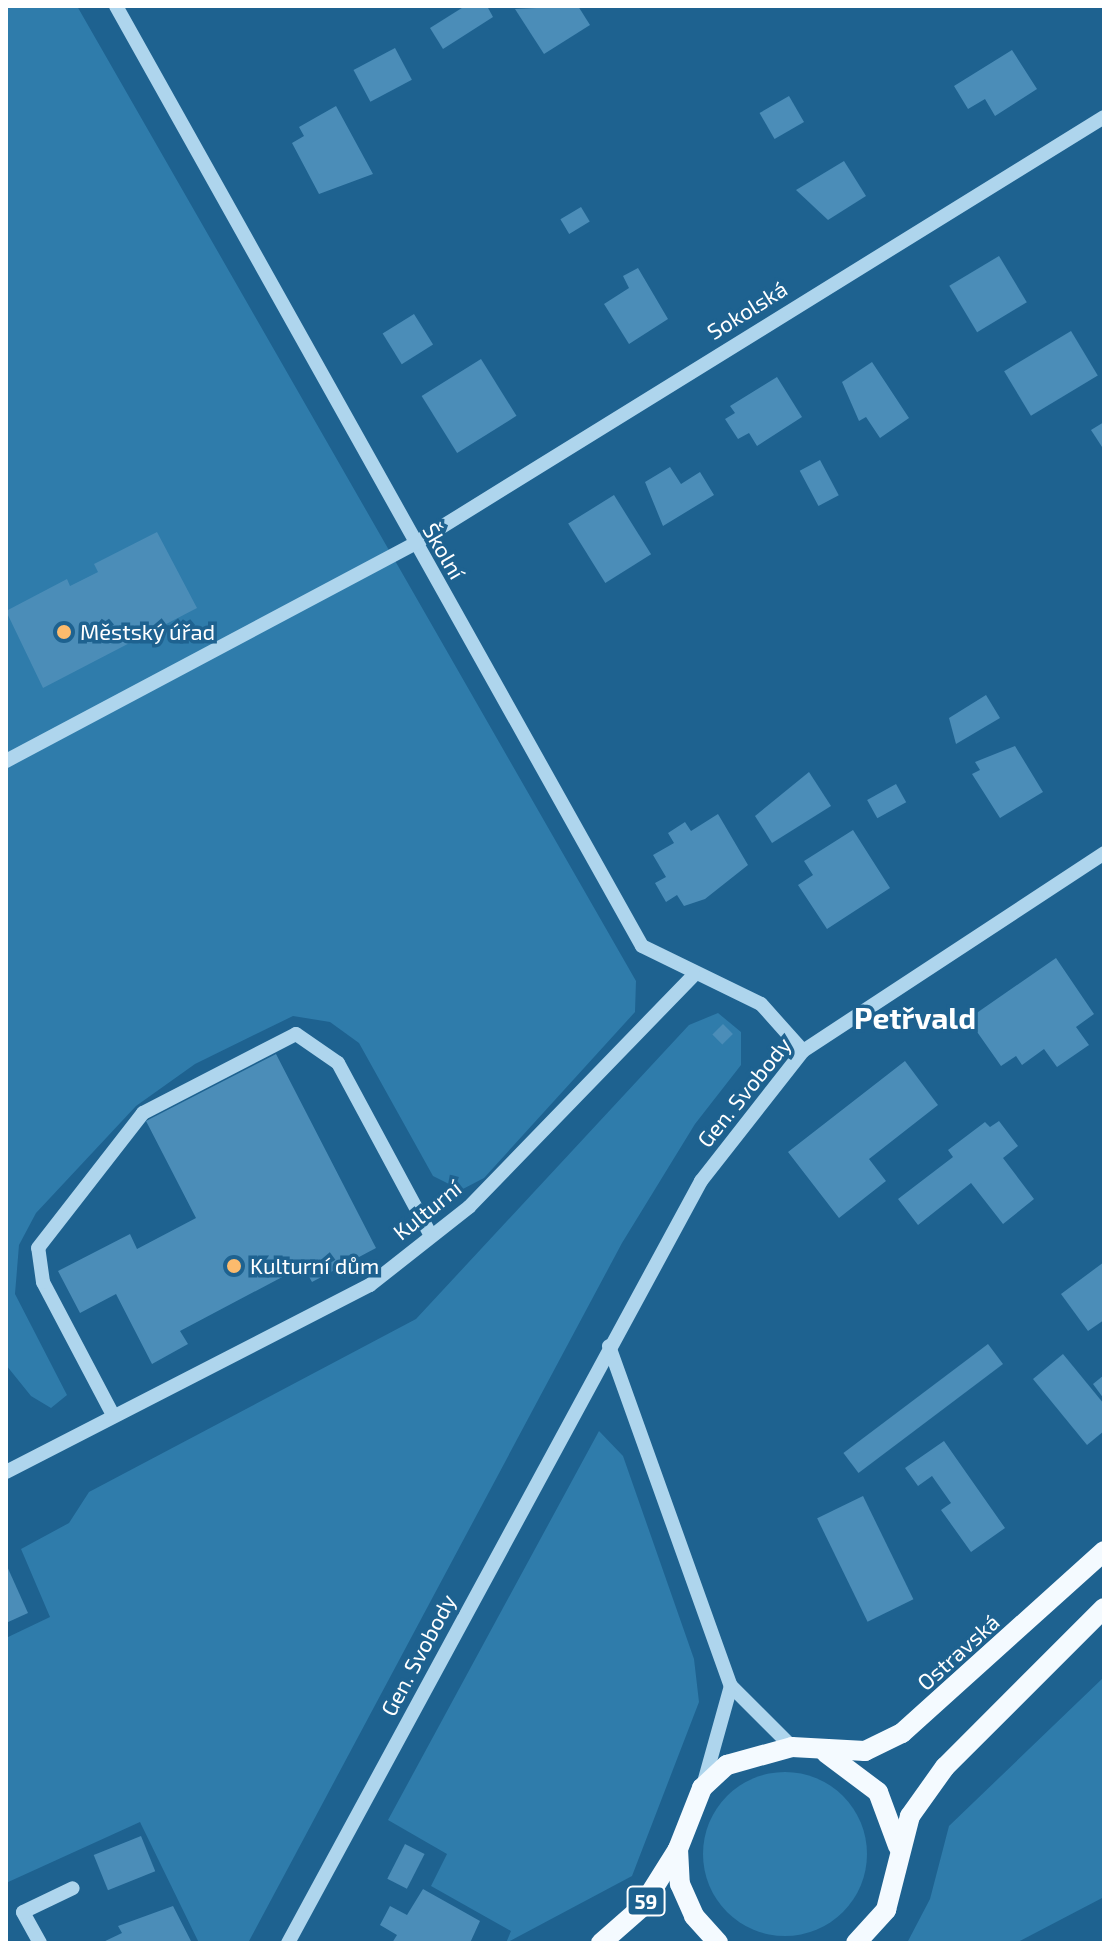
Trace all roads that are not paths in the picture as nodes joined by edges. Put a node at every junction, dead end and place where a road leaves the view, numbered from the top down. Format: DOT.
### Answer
graph roads {
  1 [pos="116,6"];
  2 [pos="1104,117"];
  3 [pos="414,544"];
  4 [pos="6,761"];
  5 [pos="1104,853"];
  6 [pos="694,975"];
  7 [pos="803,1051"];
  8 [pos="431,1236"];
  9 [pos="609,1346"];
  10 [pos="113,1415"];
  11 [pos="6,1472"];
  12 [pos="1104,1551"];
  13 [pos="1104,1608"];
  14 [pos="731,1686"];
  15 [pos="792,1747"];
  16 [pos="826,1753"];
  17 [pos="702,1788"];
  18 [pos="678,1849"];
  19 [pos="899,1852"];
  20 [pos="73,1888"];
  21 [pos="863,1940"];
  22 [pos="40,1943"];
  23 [pos="288,1943"];
  24 [pos="601,1943"];
  25 [pos="718,1943"];
  1 -- 3 [label="street, Školní"];
  2 -- 3 [label="street, Sokolská"];
  3 -- 4 [label="street, Sokolská"];
  3 -- 6 [label="street, Školní"];
  5 -- 7 [label="street, Gen. Svobody"];
  6 -- 7 [label="street, Školní"];
  6 -- 8 [label="street, Kulturní"];
  7 -- 9 [label="street, Gen. Svobody"];
  8 -- 10 [label="street, Kulturní"];
  8 -- 10 [label="street"];
  9 -- 14 [label="street"];
  9 -- 23 [label="street, Gen. Svobody"];
  10 -- 11 [label="street, Kulturní"];
  12 -- 16 [label="main road, Ostravská"];
  13 -- 19 [label="main road"];
  14 -- 15 [label="street"];
  14 -- 17 [label="street"];
  15 -- 16 [label="main road, Ostravská"];
  15 -- 17 [label="main road, Ostravská"];
  16 -- 19 [label="main road, Ostravská"];
  17 -- 18 [label="main road"];
  18 -- 24 [label="main road, 59"];
  18 -- 25 [label="main road"];
  19 -- 21 [label="main road"];
  20 -- 22 [label="street"];
}
